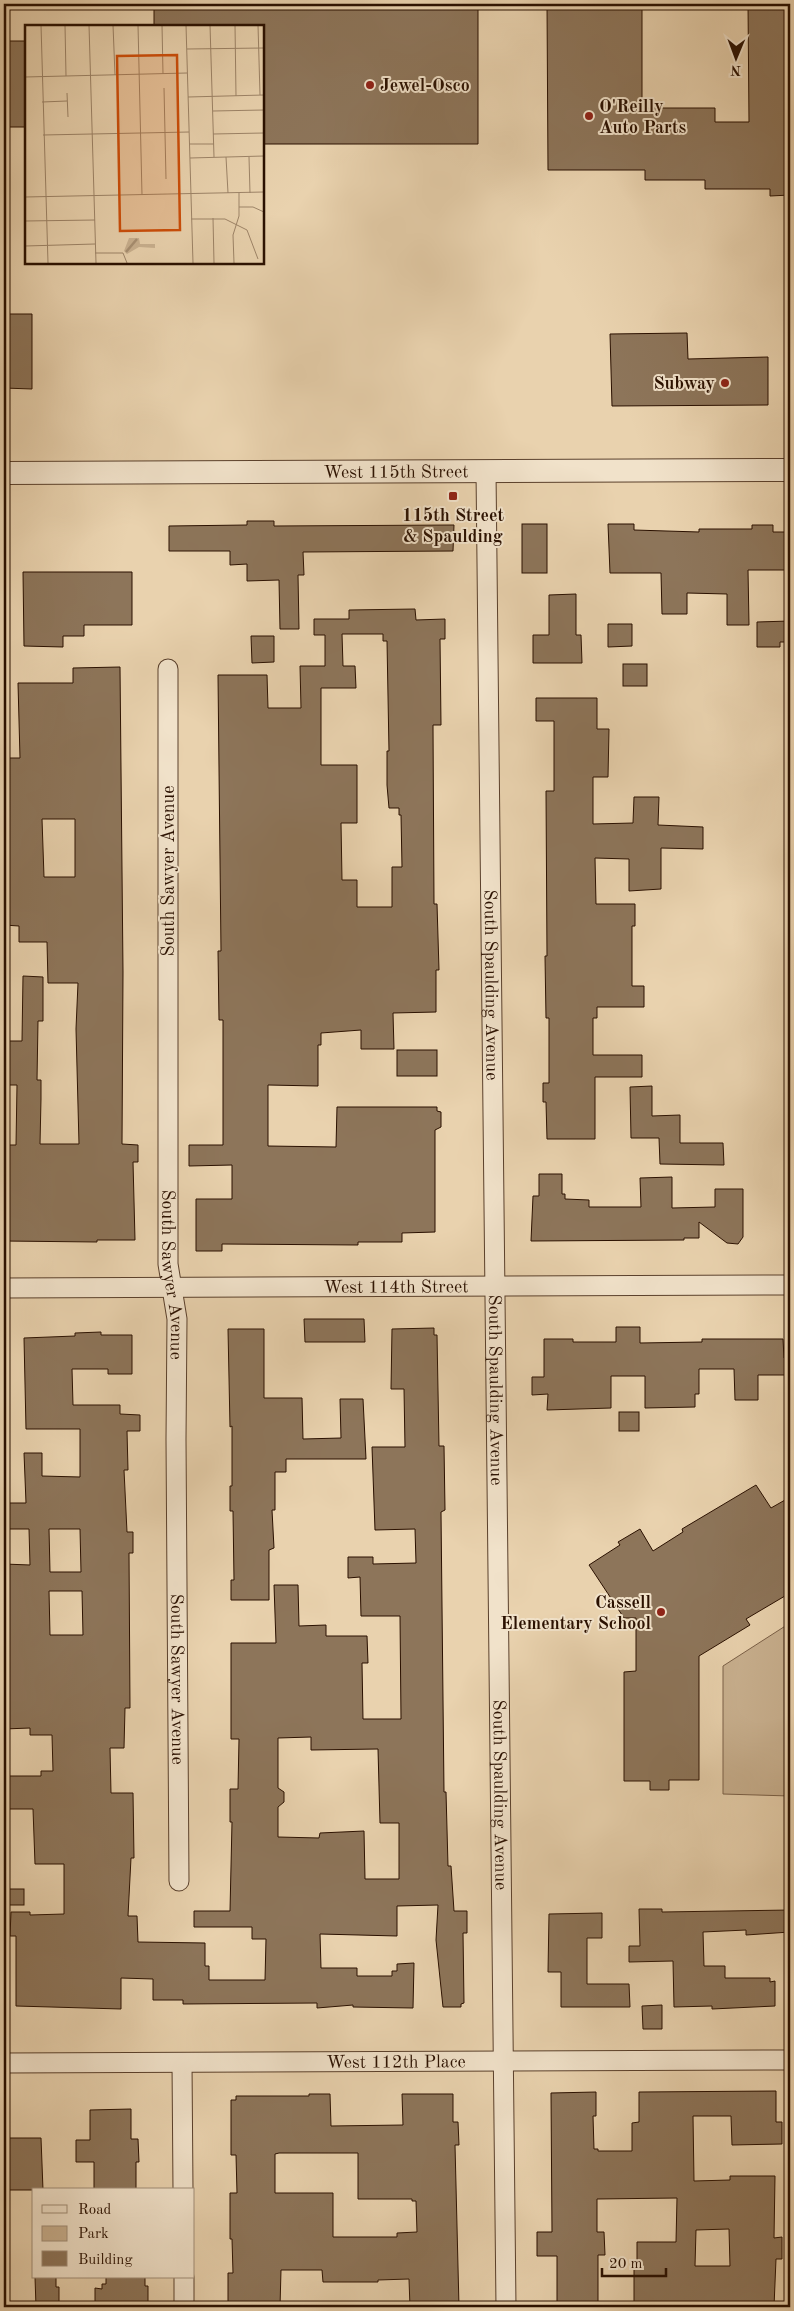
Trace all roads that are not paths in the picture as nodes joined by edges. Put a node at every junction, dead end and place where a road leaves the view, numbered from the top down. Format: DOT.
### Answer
graph roads {
  1 [pos="790,470"];
  2 [pos="486,471"];
  3 [pos="4,473"];
  4 [pos="168,669"];
  5 [pos="790,1285"];
  6 [pos="494,1286"];
  7 [pos="4,1288"];
  8 [pos="172,1289"];
  9 [pos="179,1881"];
  10 [pos="790,2060"];
  11 [pos="505,2061"];
  12 [pos="182,2062"];
  13 [pos="4,2063"];
  14 [pos="183,2188"];
  15 [pos="184,2278"];
  16 [pos="184,2307"];
  17 [pos="506,2307"];
  1 -- 2 [label="street, West 115th Street"];
  2 -- 3 [label="street, West 115th Street"];
  2 -- 6 [label="street, South Spaulding Avenue"];
  4 -- 8 [label="street, South Sawyer Avenue"];
  5 -- 6 [label="street, West 114th Street"];
  6 -- 8 [label="street, West 114th Street"];
  6 -- 11 [label="street, South Spaulding Avenue"];
  7 -- 8 [label="street, West 114th Street"];
  8 -- 9 [label="street, South Sawyer Avenue"];
  10 -- 11 [label="street, West 112th Place"];
  11 -- 12 [label="street, West 112th Place"];
  11 -- 17 [label="street, South Spaulding Avenue"];
  12 -- 13 [label="street, West 112th Place"];
  12 -- 14 [label="street"];
  15 -- 16 [label="street"];
}
